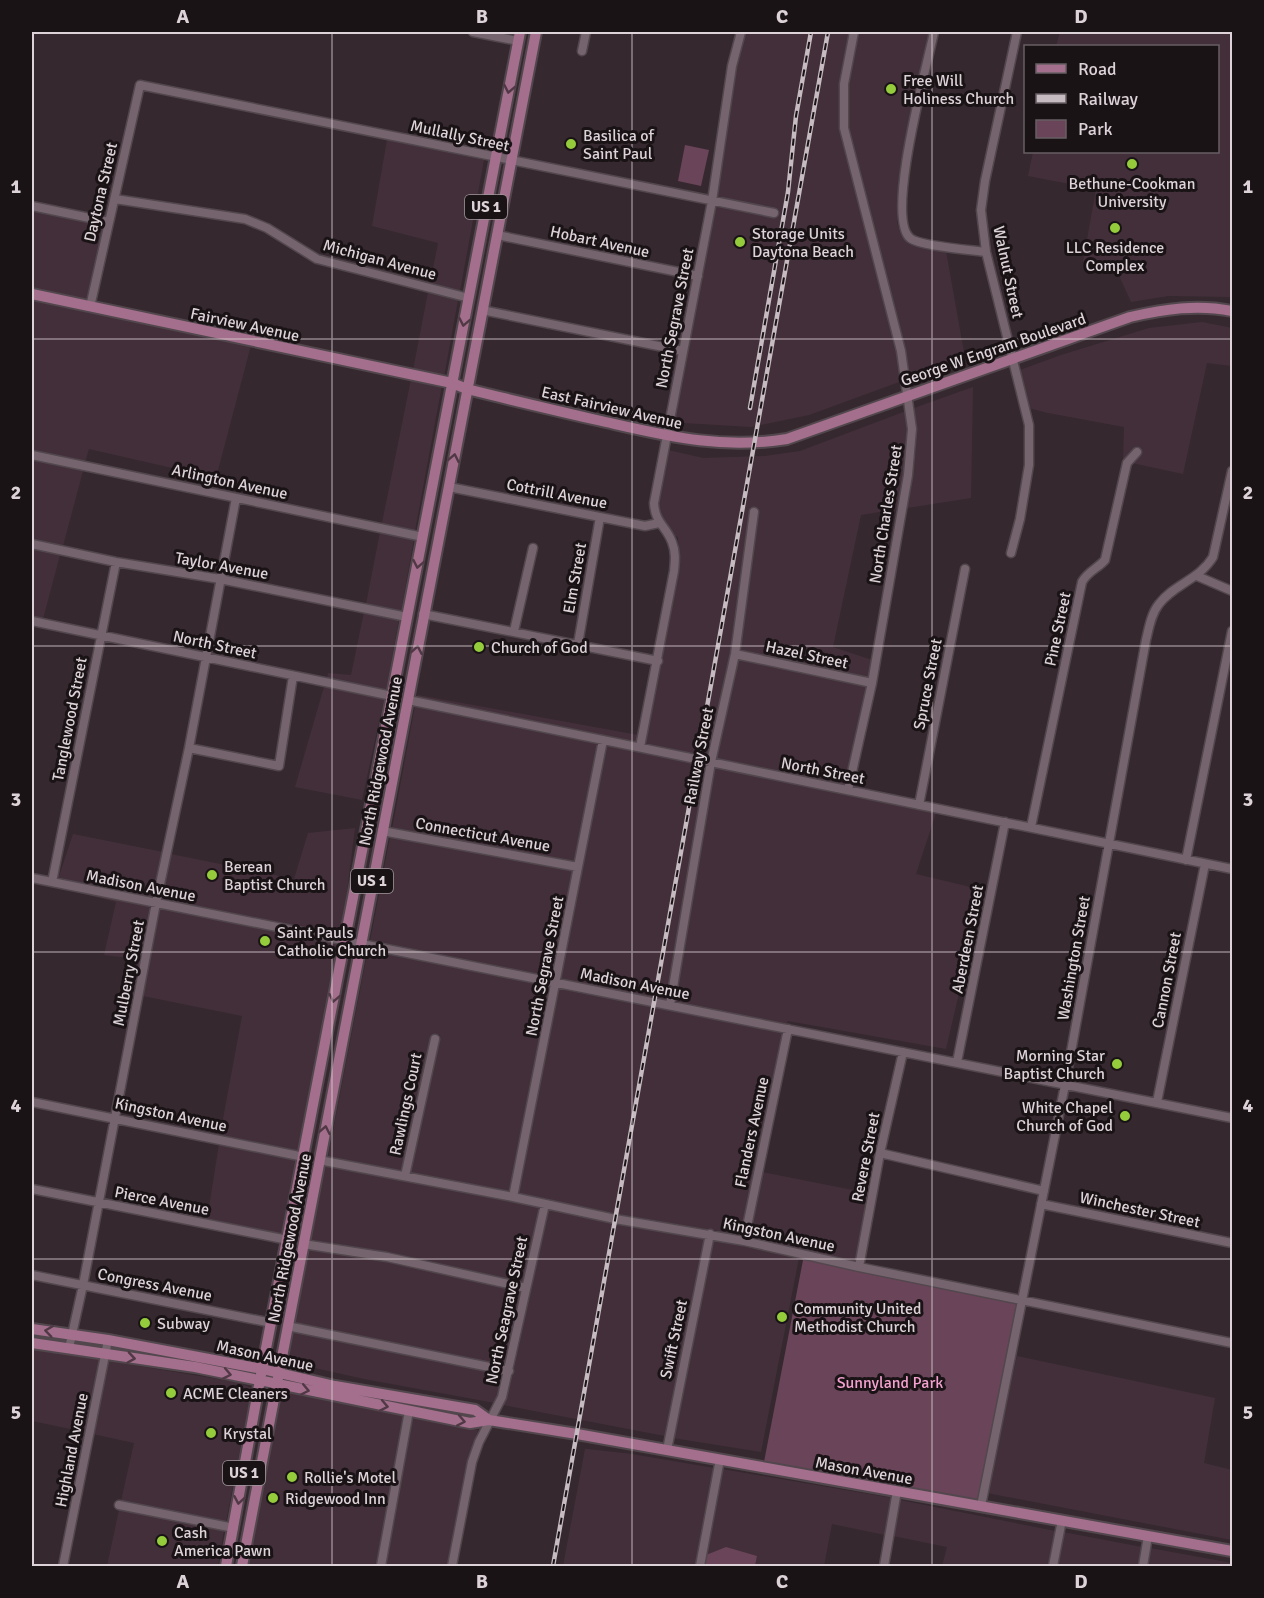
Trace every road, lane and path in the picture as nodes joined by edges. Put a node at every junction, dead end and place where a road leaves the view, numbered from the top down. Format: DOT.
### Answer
graph roads {
  1 [pos="474,32"];
  2 [pos="536,32"];
  3 [pos="586,32"];
  4 [pos="741,32"];
  5 [pos="854,32"];
  6 [pos="934,32"];
  7 [pos="1017,32"];
  8 [pos="519,36"];
  9 [pos="582,51"];
  10 [pos="140,85"];
  11 [pos="496,158"];
  12 [pos="511,161"];
  13 [pos="115,199"];
  14 [pos="712,201"];
  15 [pos="32,206"];
  16 [pos="774,213"];
  17 [pos="109,222"];
  18 [pos="497,235"];
  19 [pos="986,252"];
  20 [pos="698,276"];
  21 [pos="32,294"];
  22 [pos="469,298"];
  23 [pos="90,307"];
  24 [pos="482,310"];
  25 [pos="1233,311"];
  26 [pos="683,351"];
  27 [pos="1013,359"];
  28 [pos="452,383"];
  29 [pos="467,389"];
  30 [pos="908,395"];
  31 [pos="667,436"];
  32 [pos="768,442"];
  33 [pos="1137,452"];
  34 [pos="32,455"];
  35 [pos="1232,473"];
  36 [pos="449,487"];
  37 [pos="236,498"];
  38 [pos="754,512"];
  39 [pos="600,517"];
  40 [pos="659,523"];
  41 [pos="423,537"];
  42 [pos="32,544"];
  43 [pos="532,548"];
  44 [pos="1011,553"];
  45 [pos="435,557"];
  46 [pos="116,562"];
  47 [pos="965,569"];
  48 [pos="1197,576"];
  49 [pos="220,579"];
  50 [pos="1233,591"];
  51 [pos="423,614"];
  52 [pos="407,616"];
  53 [pos="32,621"];
  54 [pos="1233,631"];
  55 [pos="514,632"];
  56 [pos="101,635"];
  57 [pos="578,644"];
  58 [pos="735,654"];
  59 [pos="204,657"];
  60 [pos="658,661"];
  61 [pos="293,676"];
  62 [pos="872,683"];
  63 [pos="392,696"];
  64 [pos="408,700"];
  65 [pos="603,740"];
  66 [pos="640,747"];
  67 [pos="189,748"];
  68 [pos="711,762"];
  69 [pos="848,790"];
  70 [pos="919,805"];
  71 [pos="1005,822"];
  72 [pos="1031,827"];
  73 [pos="382,831"];
  74 [pos="1109,844"];
  75 [pos="1186,860"];
  76 [pos="1205,864"];
  77 [pos="579,867"];
  78 [pos="1233,869"];
  79 [pos="32,878"];
  80 [pos="52,882"];
  81 [pos="156,903"];
  82 [pos="346,940"];
  83 [pos="360,943"];
  84 [pos="556,982"];
  85 [pos="670,1005"];
  86 [pos="788,1029"];
  87 [pos="435,1039"];
  88 [pos="903,1052"];
  89 [pos="957,1062"];
  90 [pos="1065,1085"];
  91 [pos="32,1102"];
  92 [pos="1157,1102"];
  93 [pos="1233,1118"];
  94 [pos="116,1119"];
  95 [pos="880,1153"];
  96 [pos="304,1157"];
  97 [pos="319,1160"];
  98 [pos="405,1176"];
  99 [pos="32,1189"];
  100 [pos="1044,1191"];
  101 [pos="513,1197"];
  102 [pos="99,1203"];
  103 [pos="545,1204"];
  104 [pos="1041,1204"];
  105 [pos="710,1234"];
  106 [pos="288,1240"];
  107 [pos="744,1241"];
  108 [pos="303,1244"];
  109 [pos="1233,1244"];
  110 [pos="859,1268"];
  111 [pos="32,1275"];
  112 [pos="83,1285"];
  113 [pos="526,1288"];
  114 [pos="1021,1301"];
  115 [pos="272,1323"];
  116 [pos="287,1326"];
  117 [pos="32,1329"];
  118 [pos="72,1335"];
  119 [pos="108,1340"];
  120 [pos="1233,1343"];
  121 [pos="32,1344"];
  122 [pos="69,1348"];
  123 [pos="105,1354"];
  124 [pos="509,1371"];
  125 [pos="261,1374"];
  126 [pos="277,1379"];
  127 [pos="409,1411"];
  128 [pos="489,1420"];
  129 [pos="666,1450"];
  130 [pos="720,1459"];
  131 [pos="897,1491"];
  132 [pos="119,1505"];
  133 [pos="981,1506"];
  134 [pos="1062,1520"];
  135 [pos="234,1528"];
  136 [pos="1148,1536"];
  137 [pos="1233,1551"];
  138 [pos="63,1566"];
  139 [pos="226,1566"];
  140 [pos="242,1566"];
  141 [pos="381,1566"];
  142 [pos="452,1566"];
  143 [pos="700,1566"];
  144 [pos="884,1566"];
  145 [pos="1053,1566"];
  146 [pos="1143,1566"];
  1 -- 8 [label="street"];
  2 -- 12 [label="main road, North Ridgewood Avenue / US 1"];
  3 -- 9 [label="street"];
  4 -- 14 [label="street, North Segrave Street"];
  5 -- 30 [label="street, North Charles Street"];
  6 -- 19 [label="street"];
  7 -- 19 [label="street, Walnut Street"];
  8 -- 11 [label="main road, North Ridgewood Avenue / US 1, one-way"];
  10 -- 11 [label="street, Mullally Street"];
  10 -- 13 [label="street, Daytona Street"];
  11 -- 12 [label="street, Mullally Street"];
  11 -- 22 [label="main road, North Ridgewood Avenue / US 1"];
  12 -- 14 [label="street, Mullally Street"];
  12 -- 18 [label="main road, North Ridgewood Avenue / US 1"];
  13 -- 17 [label="street, Daytona Street"];
  13 -- 22 [label="street, Michigan Avenue"];
  14 -- 16 [label="street, Mullally Street"];
  14 -- 20 [label="street, North Segrave Street"];
  15 -- 17 [label="street"];
  17 -- 23 [label="street, Daytona Street"];
  18 -- 20 [label="street, Hobart Avenue"];
  18 -- 24 [label="main road, North Ridgewood Avenue / US 1"];
  19 -- 27 [label="street, Walnut Street"];
  20 -- 26 [label="street, North Segrave Street"];
  21 -- 23 [label="main road, Fairview Avenue"];
  22 -- 28 [label="main road, North Ridgewood Avenue / US 1, one-way"];
  23 -- 28 [label="main road, Fairview Avenue"];
  24 -- 26 [label="street"];
  24 -- 29 [label="main road, North Ridgewood Avenue / US 1"];
  25 -- 27 [label="main road, George W Engram Boulevard"];
  26 -- 31 [label="street, North Segrave Street"];
  27 -- 30 [label="main road, George W Engram Boulevard"];
  27 -- 44 [label="street, Walnut Street"];
  28 -- 29 [label="main road, East Fairview Avenue"];
  28 -- 41 [label="main road, North Ridgewood Avenue / US 1"];
  29 -- 31 [label="main road, East Fairview Avenue"];
  36 -- 29 [label="main road, North Ridgewood Avenue / US 1, one-way"];
  30 -- 32 [label="main road, George W Engram Boulevard"];
  30 -- 62 [label="street, North Charles Street"];
  31 -- 32 [label="main road, East Fairview Avenue"];
  31 -- 40 [label="street, North Segrave Street"];
  33 -- 72 [label="street, Pine Street"];
  34 -- 37 [label="street, Arlington Avenue"];
  35 -- 48 [label="street"];
  36 -- 39 [label="street, Cottrill Avenue"];
  36 -- 45 [label="main road, North Ridgewood Avenue / US 1"];
  37 -- 41 [label="street, Arlington Avenue"];
  37 -- 49 [label="street, Mulberry Street"];
  38 -- 58 [label="street, Railway Street"];
  39 -- 40 [label="street, Cottrill Avenue"];
  39 -- 57 [label="street, Elm Street"];
  40 -- 60 [label="street, North Segrave Street"];
  41 -- 45 [label="main road"];
  41 -- 52 [label="main road, North Ridgewood Avenue / US 1, one-way"];
  42 -- 46 [label="street, Taylor Avenue"];
  43 -- 55 [label="street"];
  45 -- 51 [label="main road, North Ridgewood Avenue / US 1"];
  46 -- 49 [label="street, Taylor Avenue"];
  46 -- 56 [label="street, Tanglewood Street"];
  47 -- 70 [label="street, Spruce Street"];
  48 -- 50 [label="street"];
  48 -- 74 [label="street, Washington Street"];
  49 -- 52 [label="street, Taylor Avenue"];
  49 -- 59 [label="street, Mulberry Street"];
  51 -- 55 [label="street"];
  64 -- 51 [label="main road, North Ridgewood Avenue / US 1, one-way"];
  52 -- 63 [label="main road, North Ridgewood Avenue / US 1"];
  53 -- 56 [label="street, North Street"];
  54 -- 75 [label="street"];
  55 -- 57 [label="street"];
  56 -- 59 [label="street, North Street"];
  56 -- 80 [label="street, Tanglewood Street"];
  57 -- 60 [label="street"];
  58 -- 62 [label="street, Hazel Street"];
  58 -- 68 [label="street, Railway Street"];
  59 -- 61 [label="street, North Street"];
  59 -- 67 [label="street, Mulberry Street"];
  60 -- 66 [label="street, North Segrave Street"];
  61 -- 63 [label="street, North Street"];
  61 -- 67 [label="street"];
  62 -- 69 [label="street, North Charles Street"];
  63 -- 82 [label="main road, North Ridgewood Avenue / US 1"];
  64 -- 65 [label="street, North Street"];
  64 -- 73 [label="main road, North Ridgewood Avenue / US 1"];
  65 -- 66 [label="street, North Street"];
  65 -- 77 [label="street, North Segrave Street"];
  66 -- 68 [label="street, North Street"];
  67 -- 81 [label="street, Mulberry Street"];
  68 -- 69 [label="street, North Street"];
  68 -- 85 [label="street, Railway Street"];
  69 -- 70 [label="street, North Street"];
  70 -- 71 [label="street, North Street"];
  71 -- 72 [label="street, North Street"];
  71 -- 89 [label="street, Aberdeen Street"];
  72 -- 74 [label="street, North Street"];
  73 -- 77 [label="street, Connecticut Avenue"];
  73 -- 83 [label="main road, North Ridgewood Avenue / US 1"];
  74 -- 75 [label="street, North Street"];
  74 -- 90 [label="street, Washington Street"];
  75 -- 76 [label="street, North Street"];
  76 -- 78 [label="street, North Street"];
  76 -- 92 [label="street, Cannon Street"];
  77 -- 84 [label="street, North Segrave Street"];
  79 -- 80 [label="street, Madison Avenue"];
  80 -- 81 [label="street, Madison Avenue"];
  81 -- 82 [label="street, Madison Avenue"];
  81 -- 94 [label="street, Mulberry Street"];
  82 -- 83 [label="street, Madison Avenue"];
  82 -- 96 [label="main road, North Ridgewood Avenue / US 1, one-way"];
  83 -- 84 [label="street, Madison Avenue"];
  97 -- 83 [label="main road, North Ridgewood Avenue / US 1, one-way"];
  84 -- 85 [label="street, Madison Avenue"];
  84 -- 101 [label="street, North Segrave Street"];
  85 -- 86 [label="street, Madison Avenue"];
  86 -- 88 [label="street, Madison Avenue"];
  86 -- 107 [label="street, Flanders Avenue"];
  87 -- 98 [label="street, Rawlings Court"];
  88 -- 89 [label="street, Madison Avenue"];
  88 -- 95 [label="street, Revere Street"];
  89 -- 90 [label="street, Madison Avenue"];
  90 -- 92 [label="street, Madison Avenue"];
  90 -- 100 [label="street, Washington Street"];
  91 -- 94 [label="street, Kingston Avenue"];
  92 -- 93 [label="street, Madison Avenue"];
  94 -- 96 [label="street, Kingston Avenue"];
  94 -- 102 [label="street, Mulberry Street"];
  95 -- 100 [label="street"];
  95 -- 110 [label="street, Revere Street"];
  96 -- 106 [label="main road, North Ridgewood Avenue / US 1"];
  97 -- 98 [label="street, Kingston Avenue"];
  97 -- 108 [label="main road, North Ridgewood Avenue / US 1"];
  98 -- 101 [label="street, Kingston Avenue"];
  99 -- 102 [label="street, Pierce Avenue"];
  100 -- 104 [label="street, Washington Street"];
  101 -- 103 [label="street, Kingston Avenue"];
  102 -- 106 [label="street, Pierce Avenue"];
  102 -- 112 [label="street, Mulberry Street"];
  103 -- 105 [label="street, Kingston Avenue"];
  103 -- 113 [label="street, North Seagrave Street"];
  104 -- 109 [label="street, Winchester Street"];
  104 -- 114 [label="street, Washington Street"];
  105 -- 107 [label="street, Kingston Avenue"];
  105 -- 129 [label="street, Swift Street"];
  106 -- 115 [label="main road, North Ridgewood Avenue / US 1"];
  107 -- 110 [label="street, Kingston Avenue"];
  108 -- 113 [label="street"];
  108 -- 116 [label="main road, North Ridgewood Avenue / US 1"];
  110 -- 114 [label="street, Kingston Avenue"];
  111 -- 112 [label="street, Congress Avenue"];
  112 -- 115 [label="street, Congress Avenue"];
  112 -- 118 [label="street, Mulberry Street"];
  113 -- 124 [label="street, North Seagrave Street"];
  114 -- 120 [label="street, Kingston Avenue"];
  114 -- 133 [label="street, Washington Street"];
  115 -- 125 [label="main road, North Ridgewood Avenue / US 1"];
  116 -- 124 [label="street"];
  116 -- 126 [label="main road, North Ridgewood Avenue / US 1"];
  118 -- 117 [label="main road, Mason Avenue, one-way"];
  118 -- 119 [label="main road, Mason Avenue"];
  118 -- 122 [label="street, Mulberry Street"];
  119 -- 123 [label="street, Highland Avenue"];
  119 -- 125 [label="main road, Mason Avenue"];
  121 -- 122 [label="main road, Mason Avenue"];
  122 -- 123 [label="main road, Mason Avenue"];
  123 -- 125 [label="main road, Mason Avenue, one-way"];
  123 -- 138 [label="street, Highland Avenue"];
  124 -- 128 [label="street, North Seagrave Street"];
  125 -- 126 [label="main road, Mason Avenue"];
  125 -- 135 [label="main road, North Ridgewood Avenue / US 1, one-way"];
  126 -- 127 [label="main road, Mason Avenue, one-way"];
  126 -- 128 [label="main road, Mason Avenue"];
  126 -- 140 [label="main road, North Ridgewood Avenue / US 1"];
  127 -- 128 [label="main road, Mason Avenue, one-way"];
  127 -- 141 [label="street"];
  128 -- 129 [label="main road, Mason Avenue"];
  128 -- 142 [label="street, North Seagrave Street"];
  129 -- 130 [label="main road, Mason Avenue"];
  130 -- 131 [label="main road, Mason Avenue"];
  130 -- 143 [label="street"];
  131 -- 133 [label="main road, Mason Avenue"];
  131 -- 144 [label="street"];
  132 -- 135 [label="street"];
  133 -- 134 [label="main road, Mason Avenue"];
  134 -- 136 [label="main road, Mason Avenue"];
  134 -- 145 [label="street"];
  135 -- 139 [label="main road, North Ridgewood Avenue / US 1"];
  136 -- 137 [label="main road, Mason Avenue"];
  136 -- 146 [label="street"];
}
